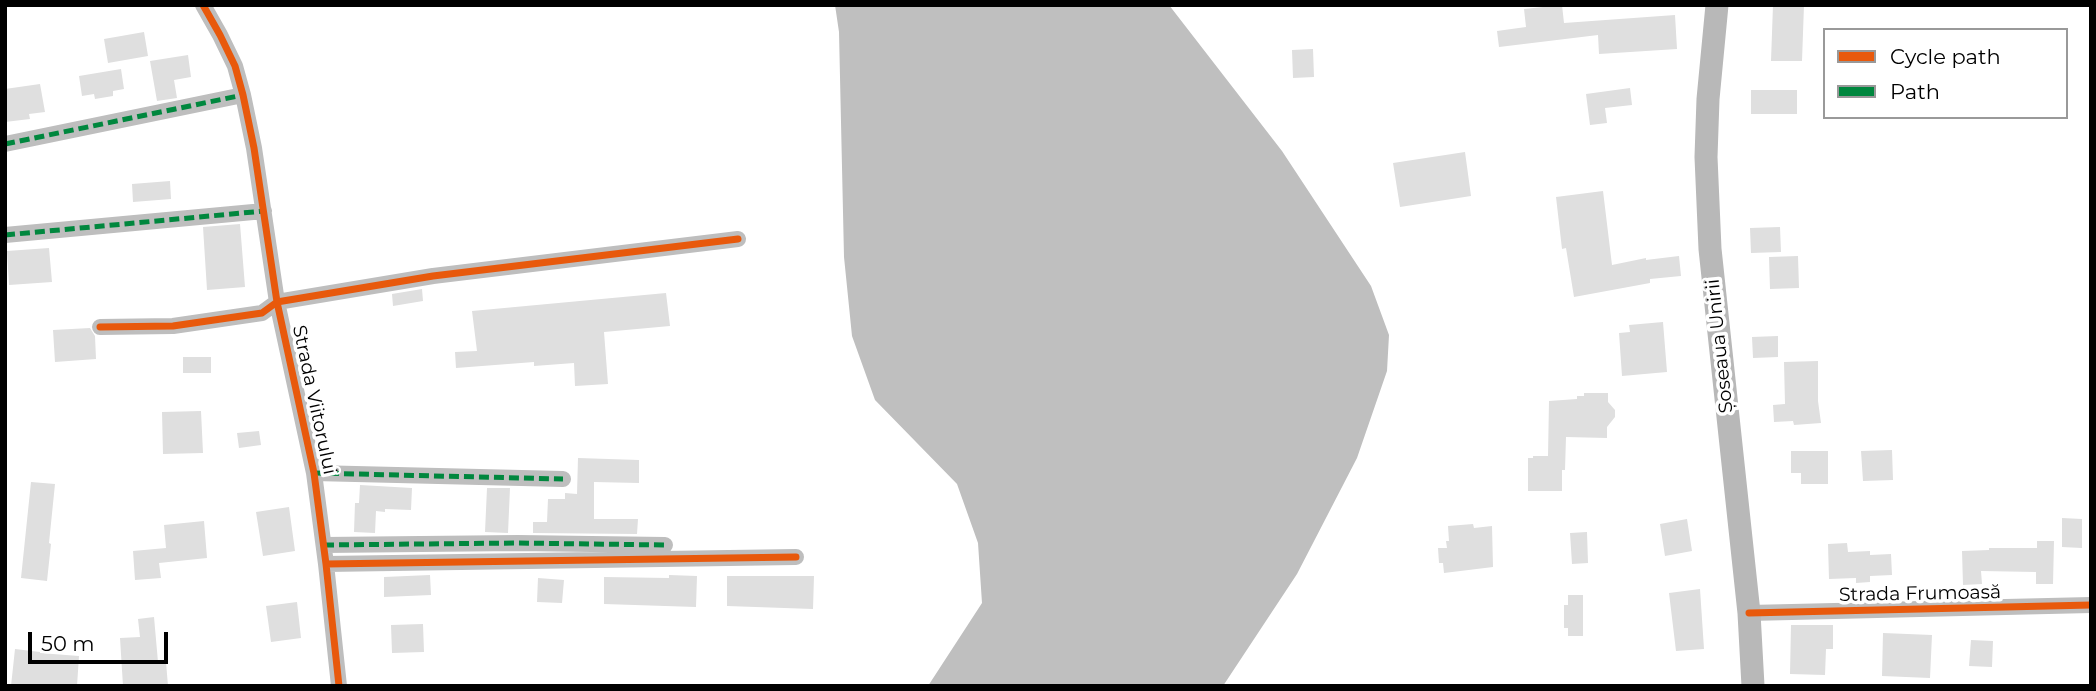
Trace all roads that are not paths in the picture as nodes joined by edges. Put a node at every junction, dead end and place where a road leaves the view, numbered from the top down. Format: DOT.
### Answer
graph roads {
  1 [pos="203,5"];
  2 [pos="1717,5"];
  3 [pos="243,95"];
  4 [pos="5,144"];
  5 [pos="264,211"];
  6 [pos="5,235"];
  7 [pos="738,239"];
  8 [pos="278,302"];
  9 [pos="100,327"];
  10 [pos="314,474"];
  11 [pos="563,479"];
  12 [pos="324,545"];
  13 [pos="665,545"];
  14 [pos="796,557"];
  15 [pos="326,564"];
  16 [pos="2091,605"];
  17 [pos="1749,613"];
  18 [pos="339,686"];
  19 [pos="1753,686"];
  1 -- 3 [label="street, Strada Viitorului"];
  2 -- 17 [label="main road, Șoseaua Unirii"];
  3 -- 4 [label="street"];
  3 -- 5 [label="street, Strada Viitorului"];
  5 -- 6 [label="street"];
  5 -- 8 [label="street, Strada Viitorului"];
  7 -- 8 [label="street"];
  8 -- 9 [label="street"];
  8 -- 10 [label="street, Strada Viitorului"];
  10 -- 11 [label="street"];
  10 -- 12 [label="street, Strada Viitorului"];
  12 -- 13 [label="street"];
  12 -- 15 [label="street, Strada Viitorului"];
  14 -- 15 [label="street"];
  15 -- 18 [label="street, Strada Viitorului"];
  16 -- 17 [label="street, Strada Frumoasă"];
  17 -- 19 [label="main road, Șoseaua Unirii"];
}
